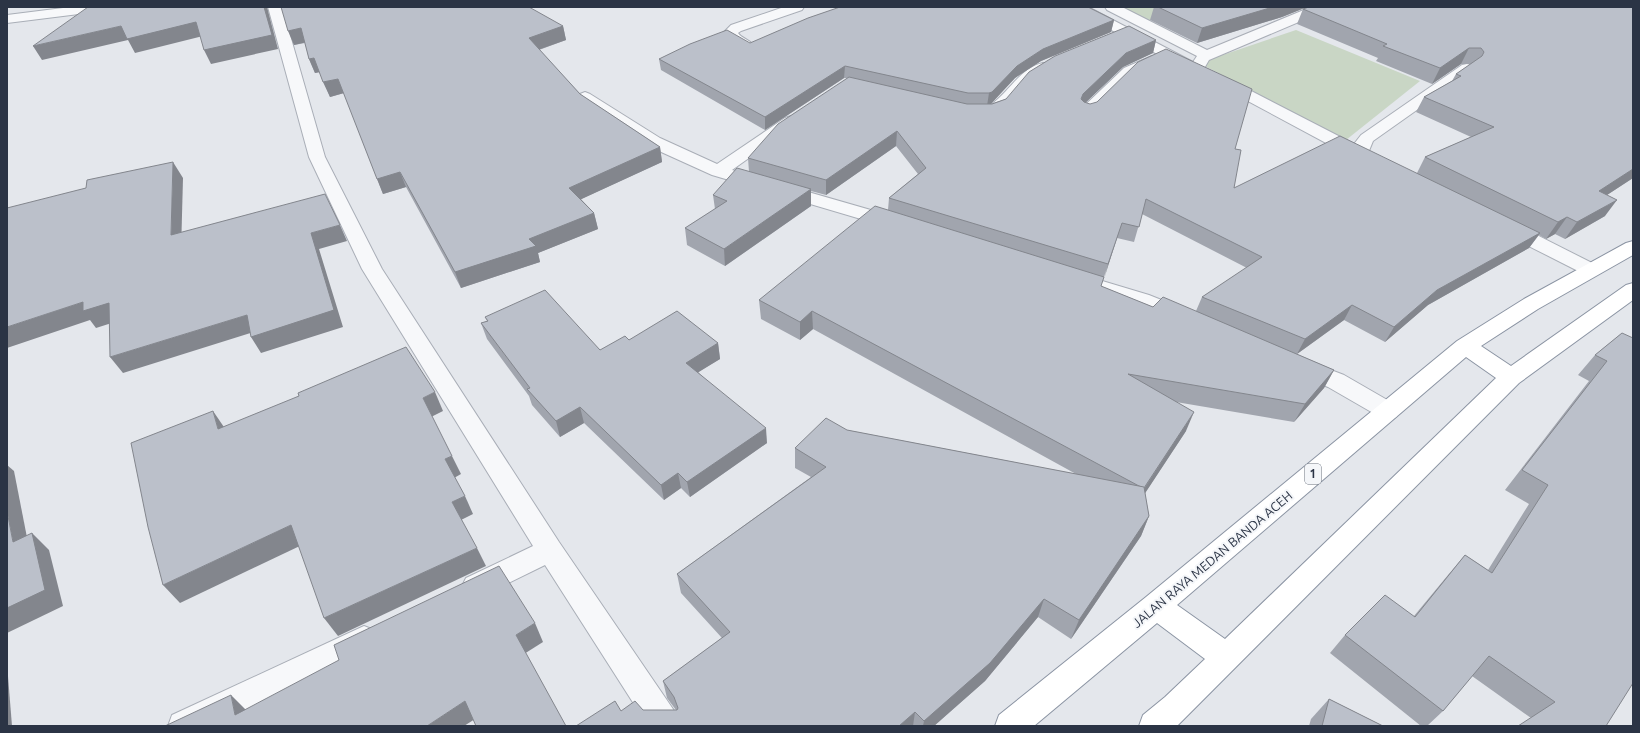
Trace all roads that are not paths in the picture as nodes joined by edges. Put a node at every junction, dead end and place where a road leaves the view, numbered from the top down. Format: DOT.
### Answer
graph roads {
  1 [pos="103,7"];
  2 [pos="275,7"];
  3 [pos="797,7"];
  4 [pos="1078,7"];
  5 [pos="1112,7"];
  6 [pos="1322,7"];
  7 [pos="7,19"];
  8 [pos="746,45"];
  9 [pos="1166,54"];
  10 [pos="1202,61"];
  11 [pos="1054,62"];
  12 [pos="1467,68"];
  13 [pos="585,97"];
  14 [pos="966,112"];
  15 [pos="1087,112"];
  16 [pos="800,114"];
  17 [pos="718,171"];
  18 [pos="1493,220"];
  19 [pos="908,227"];
  20 [pos="1633,247"];
  21 [pos="1591,270"];
  22 [pos="1059,274"];
  23 [pos="1633,290"];
  24 [pos="1200,324"];
  25 [pos="1465,346"];
  26 [pos="1286,360"];
  27 [pos="1511,377"];
  28 [pos="1388,411"];
  29 [pos="550,550"];
  30 [pos="456,595"];
  31 [pos="1156,606"];
  32 [pos="384,630"];
  33 [pos="1226,657"];
  34 [pos="183,726"];
  35 [pos="666,726"];
  36 [pos="1010,726"];
  37 [pos="1154,726"];
  1 -- 7 [label="street"];
  2 -- 29 [label="street"];
  3 -- 8 [label="street"];
  4 -- 9 [label="street"];
  5 -- 10 [label="street"];
  6 -- 10 [label="street"];
  9 -- 10 [label="street"];
  9 -- 15 [label="street"];
  10 -- 12 [label="street"];
  11 -- 14 [label="street"];
  13 -- 17 [label="street"];
  16 -- 17 [label="street"];
  17 -- 19 [label="street"];
  18 -- 21 [label="street"];
  20 -- 21 [label="highway, JALAN RAYA MEDAN BANDA ACEH / 1"];
  21 -- 25 [label="highway, JALAN RAYA MEDAN BANDA ACEH / 1"];
  22 -- 24 [label="street"];
  23 -- 27 [label="highway"];
  25 -- 27 [label="highway"];
  25 -- 28 [label="highway, JALAN RAYA MEDAN BANDA ACEH / 1"];
  26 -- 28 [label="street"];
  27 -- 33 [label="highway"];
  28 -- 31 [label="highway, JALAN RAYA MEDAN BANDA ACEH / 1"];
  29 -- 30 [label="street"];
  29 -- 35 [label="street"];
  31 -- 33 [label="highway"];
  31 -- 36 [label="highway, JALAN RAYA MEDAN BANDA ACEH / 1"];
  32 -- 34 [label="street"];
  33 -- 37 [label="highway"];
}
